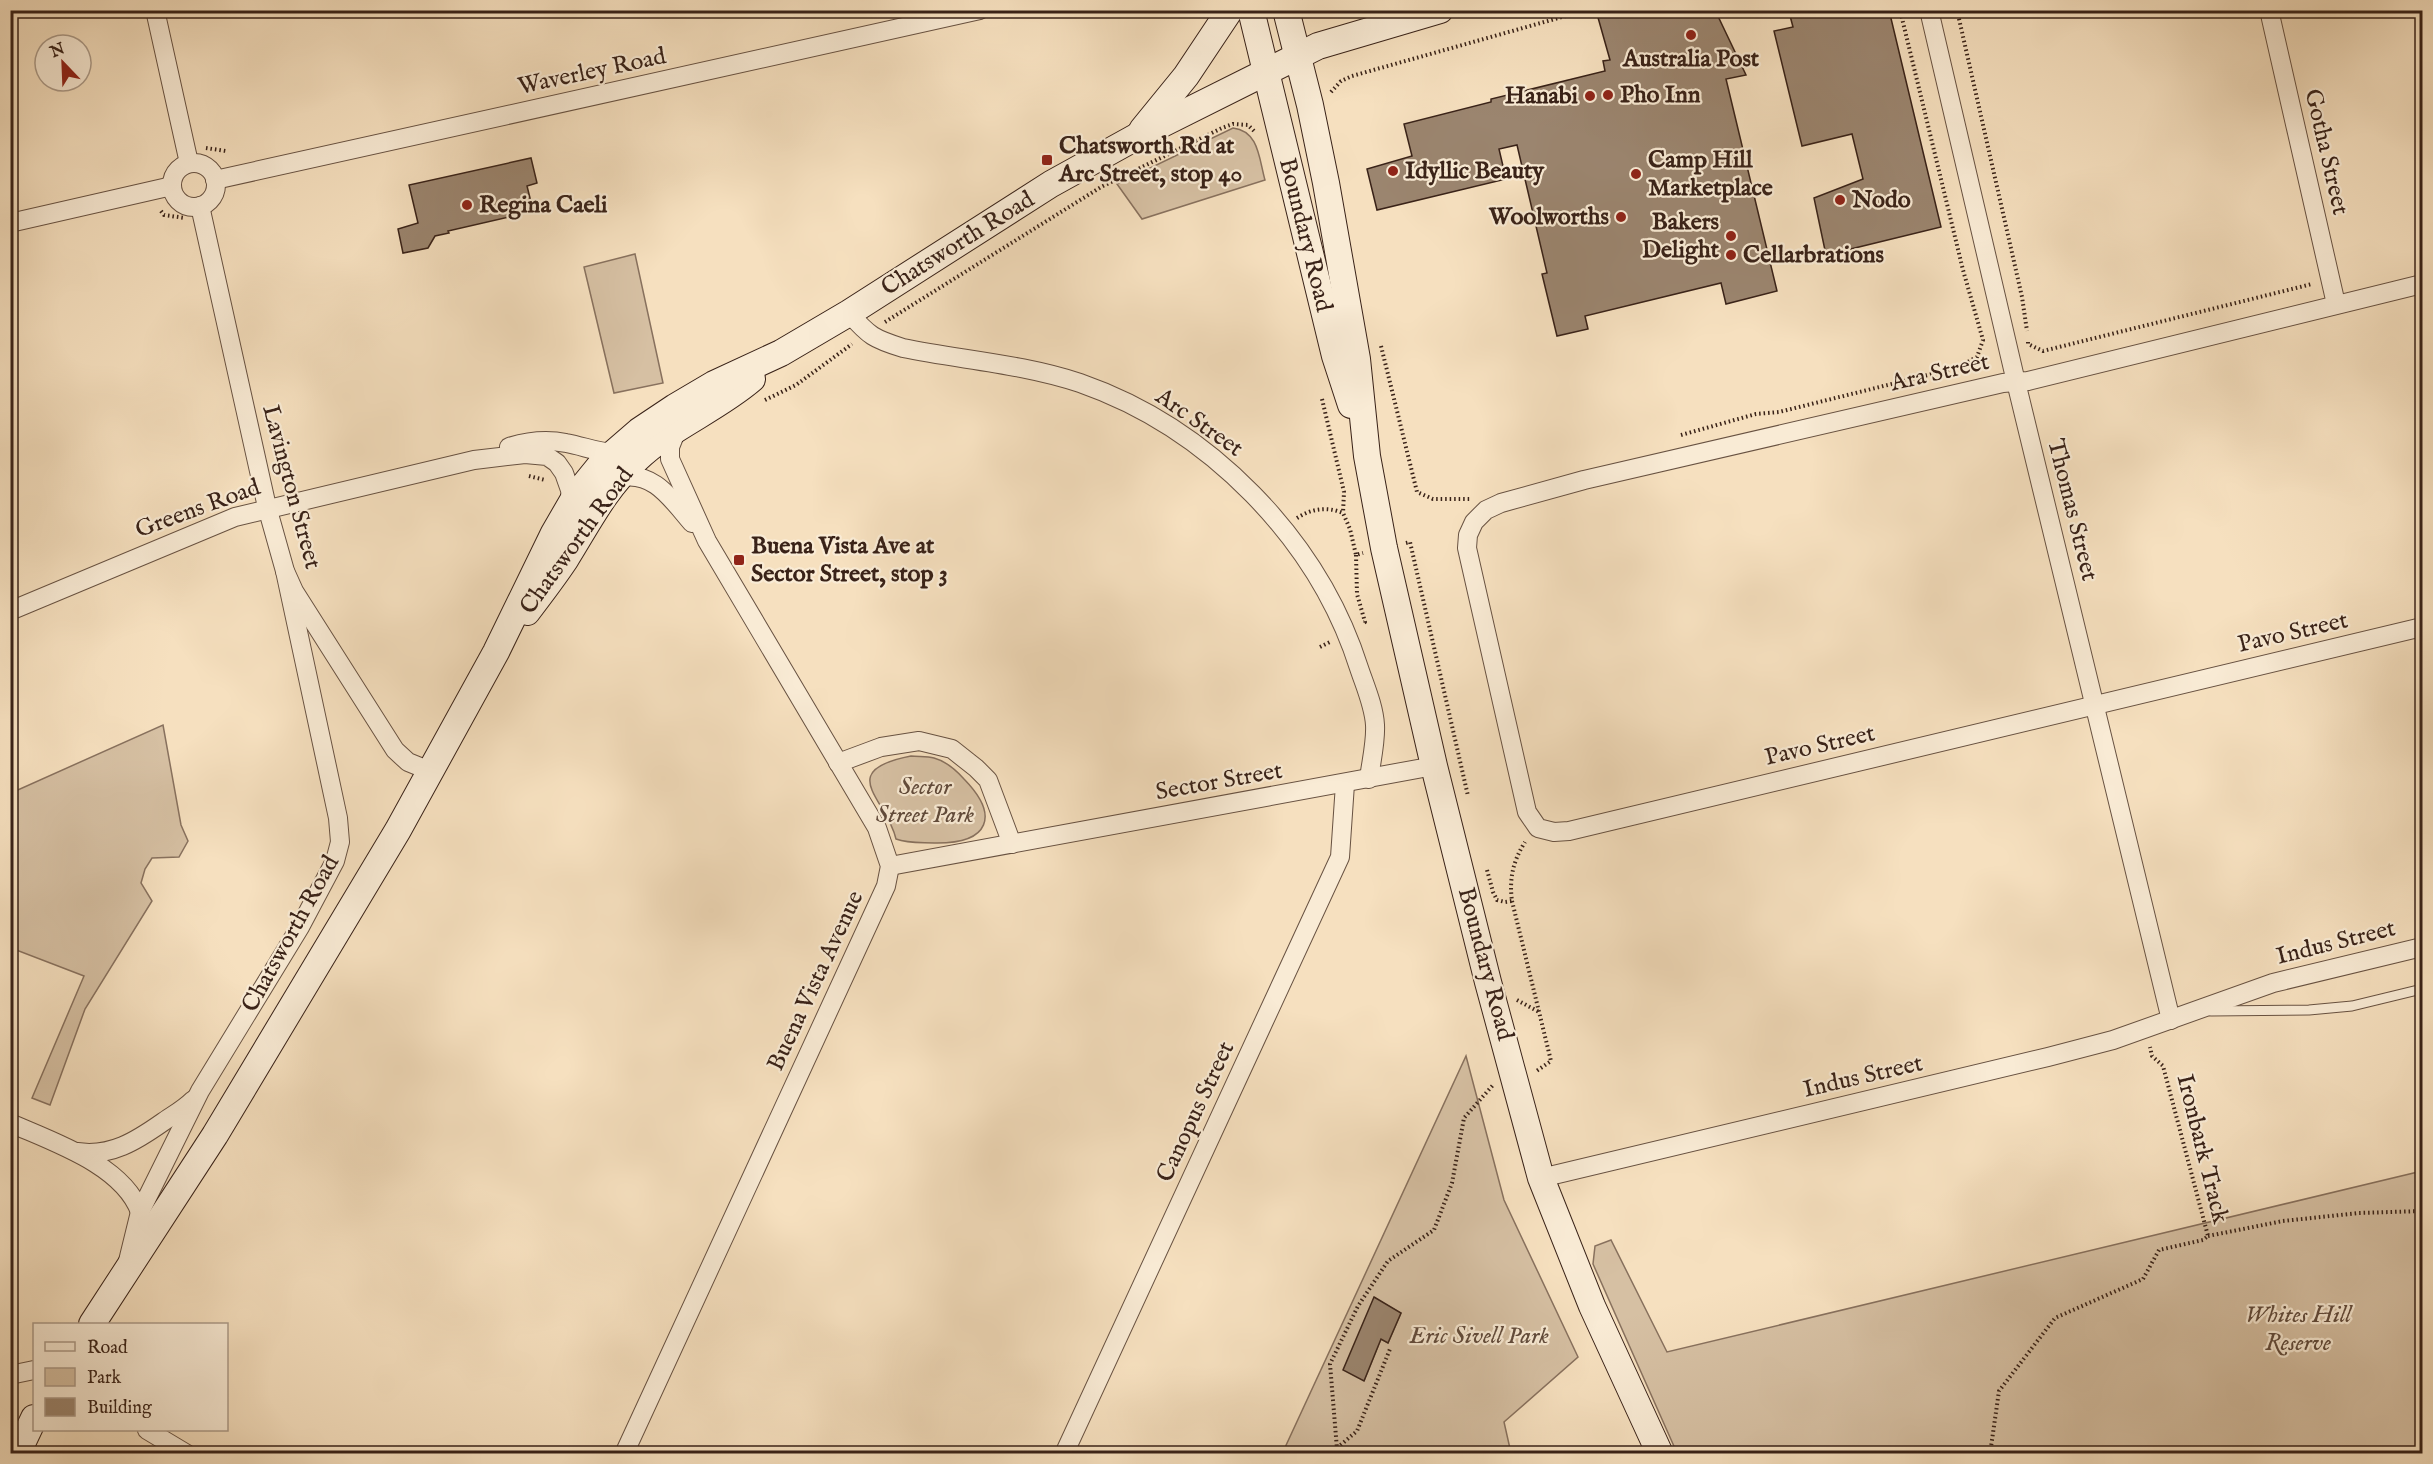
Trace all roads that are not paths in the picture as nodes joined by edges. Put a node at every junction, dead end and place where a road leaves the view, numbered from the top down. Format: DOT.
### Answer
graph roads {
  1 [pos="155,10"];
  2 [pos="980,10"];
  3 [pos="1251,10"];
  4 [pos="1286,10"];
  5 [pos="1440,10"];
  6 [pos="1929,10"];
  7 [pos="2270,10"];
  8 [pos="1223,14"];
  9 [pos="1297,56"];
  10 [pos="1265,72"];
  11 [pos="1136,137"];
  12 [pos="189,163"];
  13 [pos="215,180"];
  14 [pos="172,186"];
  15 [pos="194,212"];
  16 [pos="10,222"];
  17 [pos="2422,284"];
  18 [pos="2336,304"];
  19 [pos="849,313"];
  20 [pos="782,353"];
  21 [pos="2016,382"];
  22 [pos="678,427"];
  23 [pos="613,453"];
  24 [pos="1367,456"];
  25 [pos="479,459"];
  26 [pos="618,478"];
  27 [pos="571,502"];
  28 [pos="267,507"];
  29 [pos="707,541"];
  30 [pos="285,572"];
  31 [pos="10,611"];
  32 [pos="2422,627"];
  33 [pos="496,652"];
  34 [pos="2094,705"];
  35 [pos="838,763"];
  36 [pos="1434,766"];
  37 [pos="430,771"];
  38 [pos="1369,779"];
  39 [pos="1345,784"];
  40 [pos="1538,828"];
  41 [pos="1012,844"];
  42 [pos="891,866"];
  43 [pos="2422,947"];
  44 [pos="2422,989"];
  45 [pos="2193,1011"];
  46 [pos="2171,1020"];
  47 [pos="200,1091"];
  48 [pos="10,1124"];
  49 [pos="74,1152"];
  50 [pos="1541,1178"];
  51 [pos="140,1212"];
  52 [pos="125,1274"];
  53 [pos="93,1323"];
  54 [pos="33,1370"];
  55 [pos="10,1375"];
  56 [pos="33,1420"];
  57 [pos="149,1431"];
  58 [pos="17,1454"];
  59 [pos="187,1454"];
  60 [pos="624,1454"];
  61 [pos="1064,1454"];
  62 [pos="1660,1454"];
  1 -- 12 [label="street"];
  2 -- 13 [label="street, Waverley Road"];
  3 -- 10 [label="main road, Boundary Road"];
  4 -- 9 [label="main road, Boundary Road"];
  5 -- 9 [label="main road, Chatsworth Road"];
  6 -- 21 [label="street, Thomas Street"];
  7 -- 18 [label="street, Gotha Street"];
  8 -- 11 [label="main road, Chatsworth Road"];
  9 -- 10 [label="main road, Chatsworth Road"];
  9 -- 24 [label="main road, Boundary Road"];
  10 -- 11 [label="main road, Chatsworth Road"];
  10 -- 24 [label="main road, Boundary Road"];
  11 -- 19 [label="main road, Chatsworth Road"];
  12 -- 13 [label="street"];
  12 -- 14 [label="street"];
  13 -- 15 [label="street"];
  14 -- 15 [label="street"];
  14 -- 16 [label="street"];
  15 -- 28 [label="street, Lavington Street"];
  17 -- 18 [label="street, Ara Street"];
  18 -- 21 [label="street, Ara Street"];
  19 -- 20 [label="main road, Chatsworth Road"];
  19 -- 38 [label="street, Arc Street"];
  20 -- 22 [label="main road, Chatsworth Road"];
  20 -- 23 [label="main road, Chatsworth Road"];
  21 -- 34 [label="street, Thomas Street"];
  21 -- 40 [label="street, Ara Street"];
  22 -- 26 [label="main road, Chatsworth Road"];
  22 -- 29 [label="street"];
  23 -- 25 [label="street, Greens Road"];
  23 -- 27 [label="main road, Chatsworth Road"];
  24 -- 36 [label="main road, Boundary Road"];
  25 -- 27 [label="street, Greens Road"];
  25 -- 28 [label="street, Greens Road"];
  26 -- 29 [label="street"];
  26 -- 33 [label="main road, Chatsworth Road"];
  27 -- 33 [label="main road, Chatsworth Road"];
  28 -- 30 [label="street, Lavington Street"];
  28 -- 31 [label="street, Greens Road"];
  29 -- 35 [label="street"];
  30 -- 37 [label="street, Lavington Street"];
  30 -- 47 [label="street, Chatsworth Road"];
  32 -- 34 [label="street, Pavo Street"];
  33 -- 37 [label="main road, Chatsworth Road"];
  34 -- 40 [label="street, Pavo Street"];
  34 -- 46 [label="street, Thomas Street"];
  35 -- 41 [label="street"];
  35 -- 42 [label="street"];
  36 -- 38 [label="street, Sector Street"];
  36 -- 50 [label="main road, Boundary Road"];
  37 -- 52 [label="main road, Chatsworth Road"];
  38 -- 39 [label="street, Sector Street"];
  39 -- 41 [label="street, Sector Street"];
  39 -- 61 [label="street, Canopus Street"];
  41 -- 42 [label="street, Sector Street"];
  42 -- 60 [label="street, Buena Vista Avenue"];
  43 -- 45 [label="street, Indus Street"];
  44 -- 45 [label="lane, Indus Street"];
  45 -- 46 [label="street, Indus Street"];
  46 -- 50 [label="street, Indus Street"];
  47 -- 49 [label="street"];
  47 -- 51 [label="street, Chatsworth Road"];
  48 -- 49 [label="street"];
  49 -- 51 [label="street"];
  50 -- 62 [label="main road, Boundary Road"];
  51 -- 52 [label="street, Chatsworth Road"];
  52 -- 53 [label="main road, Chatsworth Road"];
  54 -- 55 [label="street"];
  56 -- 58 [label="main road"];
  57 -- 59 [label="street"];
}
